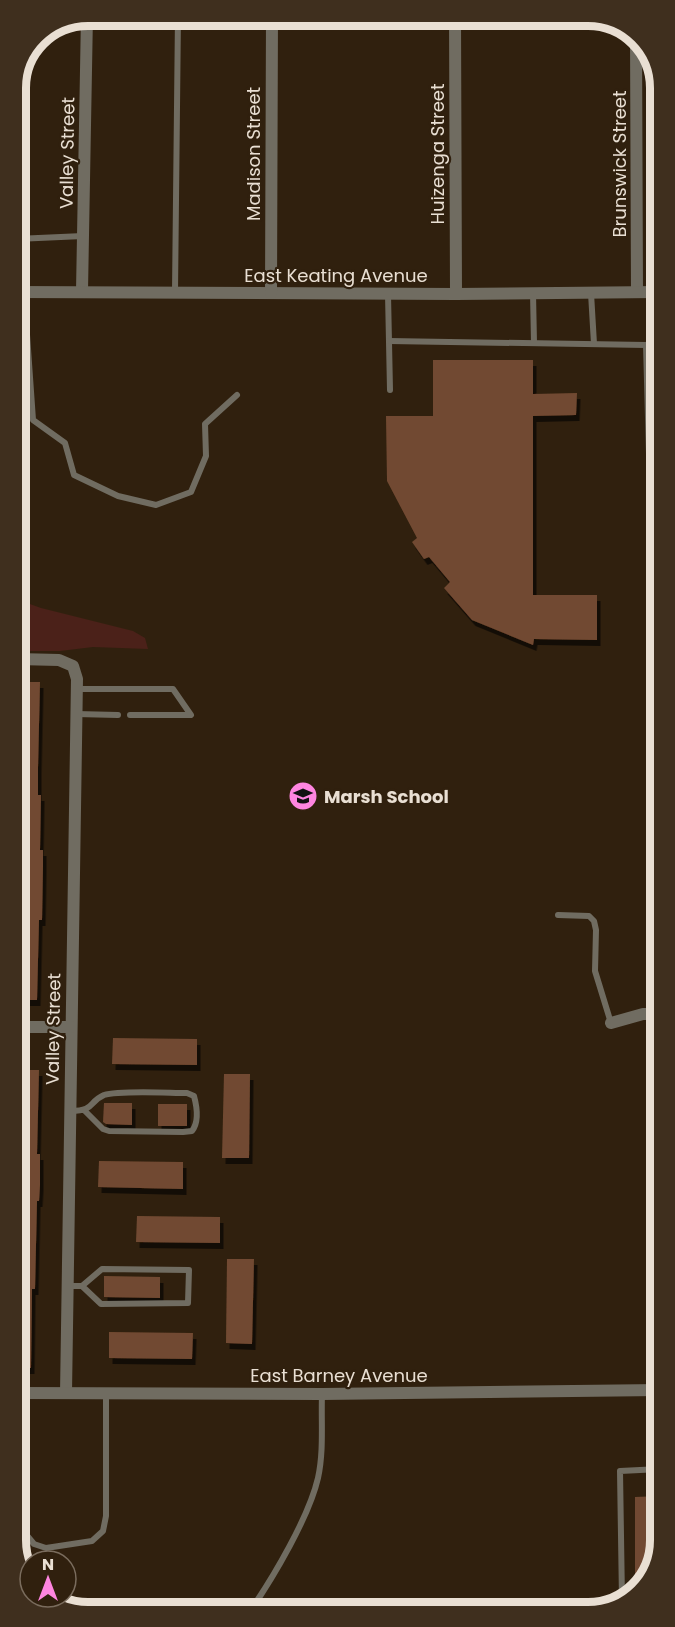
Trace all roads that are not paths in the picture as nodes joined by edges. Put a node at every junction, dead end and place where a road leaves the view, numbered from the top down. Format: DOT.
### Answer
graph roads {
  1 [pos="87,26"];
  2 [pos="178,26"];
  3 [pos="272,26"];
  4 [pos="455,26"];
  5 [pos="636,49"];
  6 [pos="83,236"];
  7 [pos="26,239"];
  8 [pos="82,291"];
  9 [pos="26,292"];
  10 [pos="175,292"];
  11 [pos="591,292"];
  12 [pos="637,292"];
  13 [pos="650,292"];
  14 [pos="270,293"];
  15 [pos="387,293"];
  16 [pos="533,293"];
  17 [pos="456,294"];
  18 [pos="389,341"];
  19 [pos="534,343"];
  20 [pos="594,344"];
  21 [pos="650,344"];
  22 [pos="646,345"];
  23 [pos="26,351"];
  24 [pos="390,390"];
  25 [pos="237,395"];
  26 [pos="650,490"];
  27 [pos="26,659"];
  28 [pos="77,689"];
  29 [pos="76,714"];
  30 [pos="118,715"];
  31 [pos="130,716"];
  32 [pos="558,915"];
  33 [pos="650,1014"];
  34 [pos="611,1023"];
  35 [pos="26,1027"];
  36 [pos="71,1027"];
  37 [pos="70,1111"];
  38 [pos="85,1111"];
  39 [pos="68,1286"];
  40 [pos="81,1286"];
  41 [pos="650,1390"];
  42 [pos="26,1393"];
  43 [pos="66,1393"];
  44 [pos="106,1393"];
  45 [pos="322,1394"];
  46 [pos="650,1470"];
  47 [pos="26,1534"];
  48 [pos="622,1591"];
  49 [pos="257,1601"];
  1 -- 6 [label="street, Valley Street"];
  2 -- 10 [label="lane"];
  3 -- 14 [label="street, Madison Street"];
  4 -- 17 [label="street, Huizenga Street"];
  5 -- 12 [label="street, Brunswick Street"];
  6 -- 7 [label="lane"];
  6 -- 8 [label="street, Valley Street"];
  8 -- 9 [label="street, East Keating Avenue"];
  8 -- 10 [label="street, East Keating Avenue"];
  10 -- 14 [label="street, East Keating Avenue"];
  11 -- 12 [label="street, East Keating Avenue"];
  11 -- 16 [label="street, East Keating Avenue"];
  11 -- 20 [label="lane"];
  12 -- 13 [label="street, East Keating Avenue"];
  14 -- 15 [label="street, East Keating Avenue"];
  15 -- 17 [label="street, East Keating Avenue"];
  15 -- 18 [label="lane"];
  16 -- 17 [label="street, East Keating Avenue"];
  16 -- 19 [label="lane"];
  18 -- 19 [label="lane"];
  18 -- 24 [label="lane"];
  19 -- 20 [label="lane"];
  20 -- 22 [label="lane"];
  21 -- 22 [label="lane"];
  22 -- 26 [label="lane"];
  23 -- 25 [label="lane"];
  27 -- 28 [label="street, Valley Street"];
  28 -- 29 [label="street, Valley Street"];
  28 -- 31 [label="lane"];
  29 -- 30 [label="lane"];
  29 -- 36 [label="street, Valley Street"];
  32 -- 34 [label="lane"];
  33 -- 34 [label="street"];
  35 -- 36 [label="street"];
  36 -- 37 [label="street, Valley Street"];
  37 -- 38 [label="lane"];
  37 -- 39 [label="street, Valley Street"];
  38 -- 38 [label="lane"];
  39 -- 40 [label="lane"];
  39 -- 43 [label="street, Valley Street"];
  40 -- 40 [label="lane"];
  41 -- 45 [label="street, East Barney Avenue"];
  42 -- 43 [label="street, East Barney Avenue"];
  43 -- 44 [label="street, East Barney Avenue"];
  44 -- 45 [label="street, East Barney Avenue"];
  44 -- 47 [label="lane"];
  45 -- 49 [label="lane"];
  46 -- 48 [label="lane"];
}
